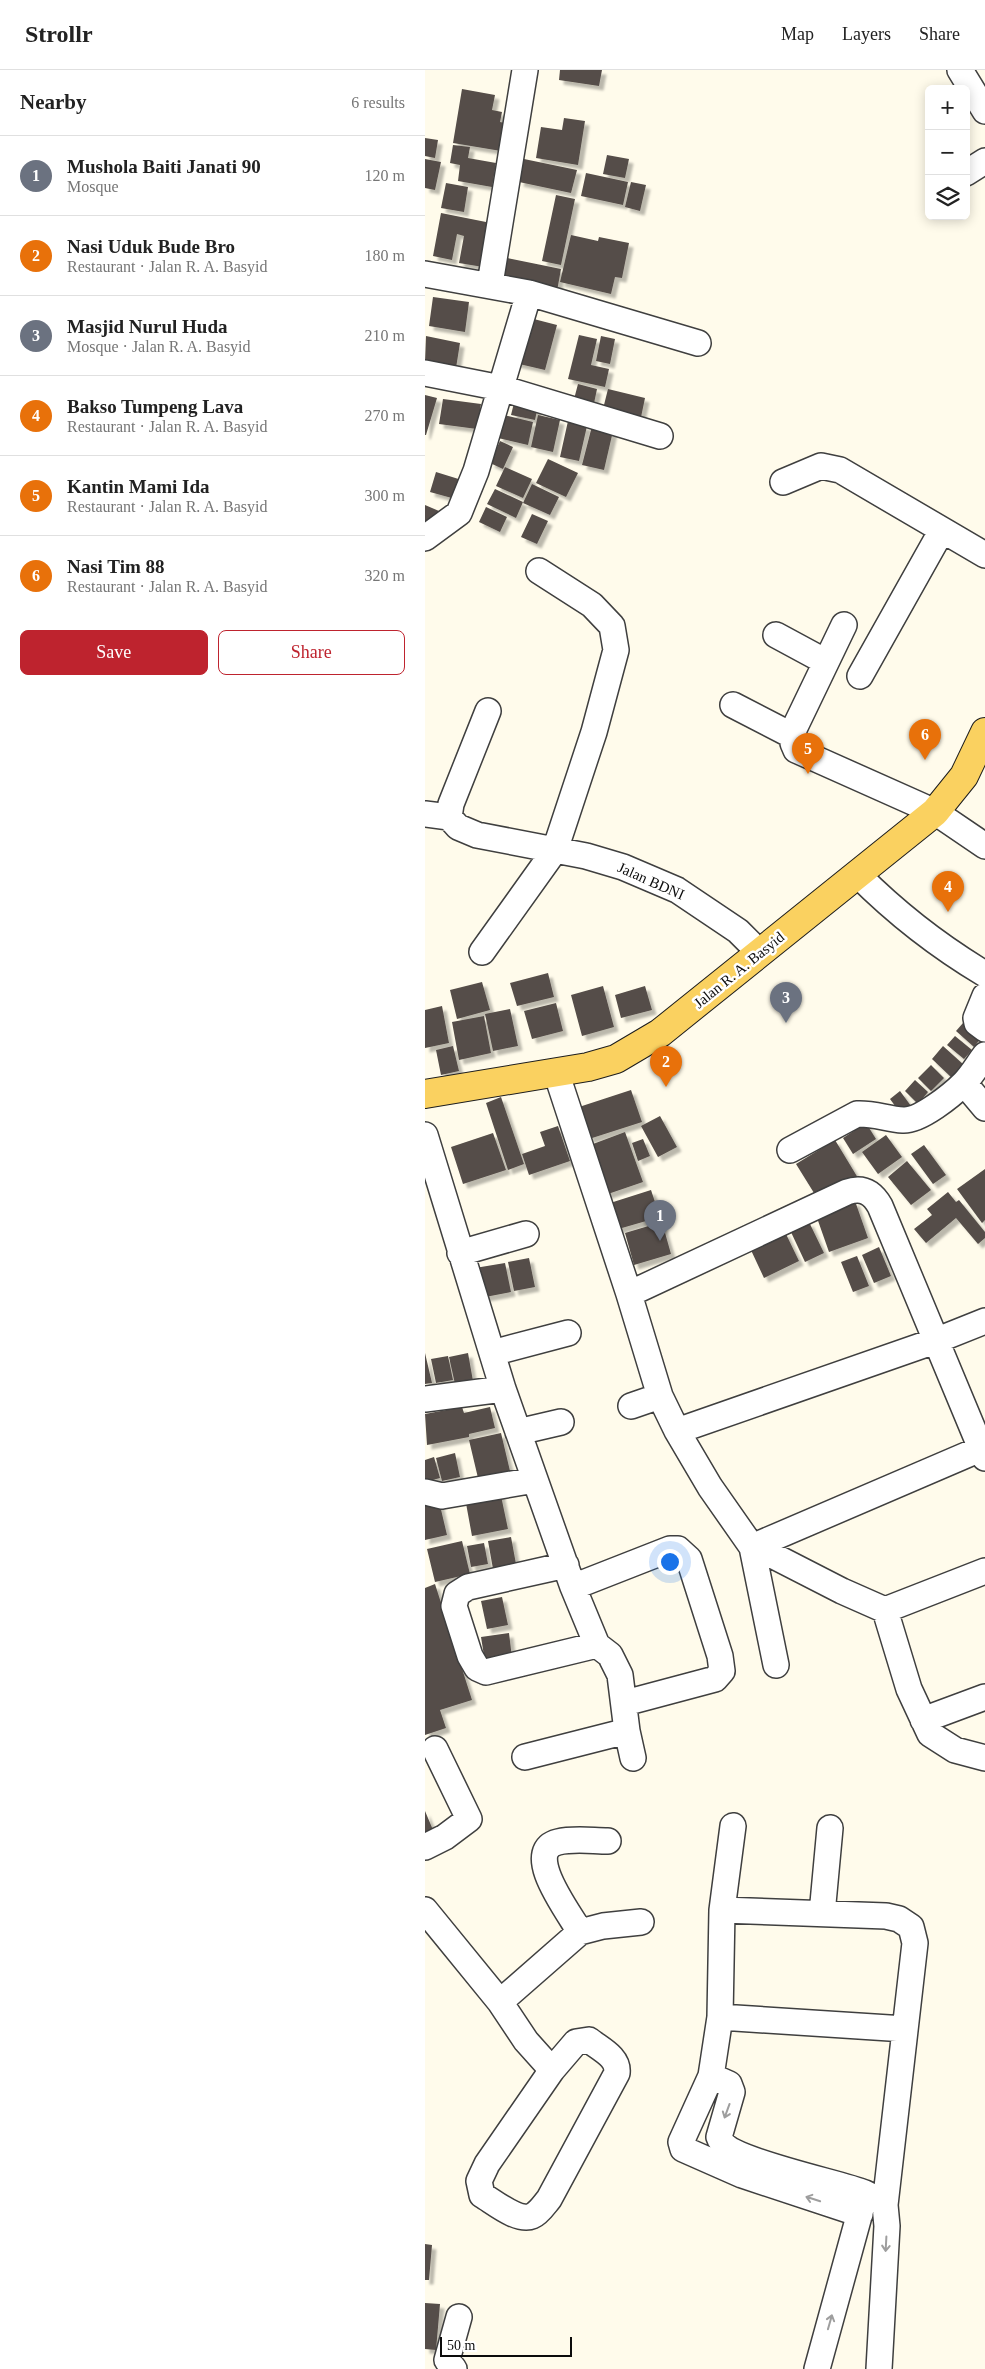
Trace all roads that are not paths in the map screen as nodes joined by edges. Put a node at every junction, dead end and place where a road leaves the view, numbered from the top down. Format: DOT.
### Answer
graph roads {
  1 [pos="525,70"];
  2 [pos="959,70"];
  3 [pos="985,111"];
  4 [pos="985,162"];
  5 [pos="970,171"];
  6 [pos="425,274"];
  7 [pos="490,284"];
  8 [pos="529,293"];
  9 [pos="698,343"];
  10 [pos="425,373"];
  11 [pos="501,388"];
  12 [pos="660,436"];
  13 [pos="783,482"];
  14 [pos="942,530"];
  15 [pos="425,538"];
  16 [pos="985,555"];
  17 [pos="539,571"];
  18 [pos="844,625"];
  19 [pos="776,635"];
  20 [pos="826,662"];
  21 [pos="860,676"];
  22 [pos="733,705"];
  23 [pos="488,711"];
  24 [pos="985,732"];
  25 [pos="793,736"];
  26 [pos="935,812"];
  27 [pos="437,816"];
  28 [pos="985,846"];
  29 [pos="555,850"];
  30 [pos="858,875"];
  31 [pos="483,952"];
  32 [pos="760,952"];
  33 [pos="985,974"];
  34 [pos="985,996"];
  35 [pos="985,1029"];
  36 [pos="985,1055"];
  37 [pos="556,1072"];
  38 [pos="964,1083"];
  39 [pos="425,1094"];
  40 [pos="985,1108"];
  41 [pos="425,1135"];
  42 [pos="789,1150"];
  43 [pos="434,1196"];
  44 [pos="526,1234"];
  45 [pos="460,1253"];
  46 [pos="629,1294"];
  47 [pos="985,1321"];
  48 [pos="568,1333"];
  49 [pos="935,1341"];
  50 [pos="493,1353"];
  51 [pos="503,1388"];
  52 [pos="660,1396"];
  53 [pos="425,1399"];
  54 [pos="631,1406"];
  55 [pos="561,1422"];
  56 [pos="677,1431"];
  57 [pos="518,1432"];
  58 [pos="984,1452"];
  59 [pos="535,1480"];
  60 [pos="425,1492"];
  61 [pos="756,1546"];
  62 [pos="985,1570"];
  63 [pos="569,1576"];
  64 [pos="885,1610"];
  65 [pos="597,1646"];
  66 [pos="776,1665"];
  67 [pos="985,1697"];
  68 [pos="625,1703"];
  69 [pos="923,1720"];
  70 [pos="627,1731"];
  71 [pos="435,1749"];
  72 [pos="525,1756"];
  73 [pos="633,1758"];
  74 [pos="985,1758"];
  75 [pos="733,1826"];
  76 [pos="830,1828"];
  77 [pos="608,1841"];
  78 [pos="425,1847"];
  79 [pos="425,1910"];
  80 [pos="722,1910"];
  81 [pos="822,1914"];
  82 [pos="641,1922"];
  83 [pos="580,1932"];
  84 [pos="500,2002"];
  85 [pos="720,2017"];
  86 [pos="905,2029"];
  87 [pos="553,2070"];
  88 [pos="711,2076"];
  89 [pos="870,2204"];
  90 [pos="459,2317"];
  91 [pos="454,2369"];
  92 [pos="817,2369"];
  93 [pos="879,2369"];
  1 -- 7 [label="street"];
  2 -- 3 [label="street"];
  4 -- 5 [label="street"];
  6 -- 7 [label="street"];
  7 -- 8 [label="street"];
  8 -- 9 [label="street"];
  8 -- 11 [label="street"];
  10 -- 11 [label="street"];
  11 -- 12 [label="street"];
  11 -- 15 [label="street"];
  13 -- 14 [label="street"];
  14 -- 16 [label="street"];
  14 -- 21 [label="street"];
  17 -- 29 [label="street"];
  18 -- 20 [label="street"];
  19 -- 20 [label="street"];
  20 -- 25 [label="street"];
  22 -- 25 [label="street"];
  23 -- 27 [label="street"];
  24 -- 26 [label="main road, Jalan R. A. Basyid"];
  25 -- 26 [label="street"];
  26 -- 28 [label="street"];
  26 -- 30 [label="main road, Jalan R. A. Basyid"];
  27 -- 29 [label="street, Jalan BDNI"];
  29 -- 31 [label="street"];
  29 -- 32 [label="street, Jalan BDNI"];
  30 -- 32 [label="main road, Jalan R. A. Basyid"];
  30 -- 33 [label="street"];
  32 -- 37 [label="main road, Jalan R. A. Basyid"];
  34 -- 35 [label="street"];
  36 -- 38 [label="street"];
  37 -- 39 [label="main road, Jalan R. A. Basyid"];
  37 -- 46 [label="street"];
  38 -- 40 [label="street"];
  38 -- 42 [label="street"];
  41 -- 43 [label="street"];
  43 -- 45 [label="street"];
  44 -- 45 [label="street"];
  45 -- 50 [label="street"];
  46 -- 49 [label="street"];
  46 -- 52 [label="street"];
  47 -- 49 [label="street"];
  48 -- 50 [label="street"];
  49 -- 56 [label="street"];
  49 -- 58 [label="street"];
  50 -- 51 [label="street"];
  51 -- 53 [label="street"];
  51 -- 57 [label="street"];
  52 -- 54 [label="street"];
  52 -- 56 [label="street"];
  55 -- 57 [label="street"];
  56 -- 61 [label="street"];
  57 -- 59 [label="street"];
  58 -- 61 [label="street"];
  59 -- 60 [label="street"];
  59 -- 63 [label="street"];
  61 -- 64 [label="street"];
  61 -- 66 [label="street"];
  62 -- 64 [label="street"];
  63 -- 65 [label="street"];
  63 -- 65 [label="street"];
  63 -- 68 [label="street"];
  64 -- 69 [label="street"];
  65 -- 68 [label="street"];
  67 -- 69 [label="street"];
  68 -- 70 [label="street"];
  69 -- 74 [label="street"];
  70 -- 72 [label="street"];
  70 -- 73 [label="street"];
  71 -- 78 [label="street"];
  75 -- 80 [label="street"];
  76 -- 81 [label="street"];
  77 -- 83 [label="street"];
  79 -- 84 [label="street"];
  80 -- 81 [label="street"];
  80 -- 85 [label="street"];
  81 -- 86 [label="street"];
  82 -- 83 [label="street"];
  83 -- 84 [label="street"];
  84 -- 87 [label="street"];
  85 -- 86 [label="street"];
  85 -- 88 [label="street"];
  86 -- 89 [label="street"];
  87 -- 87 [label="street"];
  88 -- 89 [label="street, one-way"];
  89 -- 88 [label="street, one-way"];
  92 -- 89 [label="street, one-way"];
  89 -- 93 [label="street, one-way"];
  90 -- 91 [label="street"];
}
